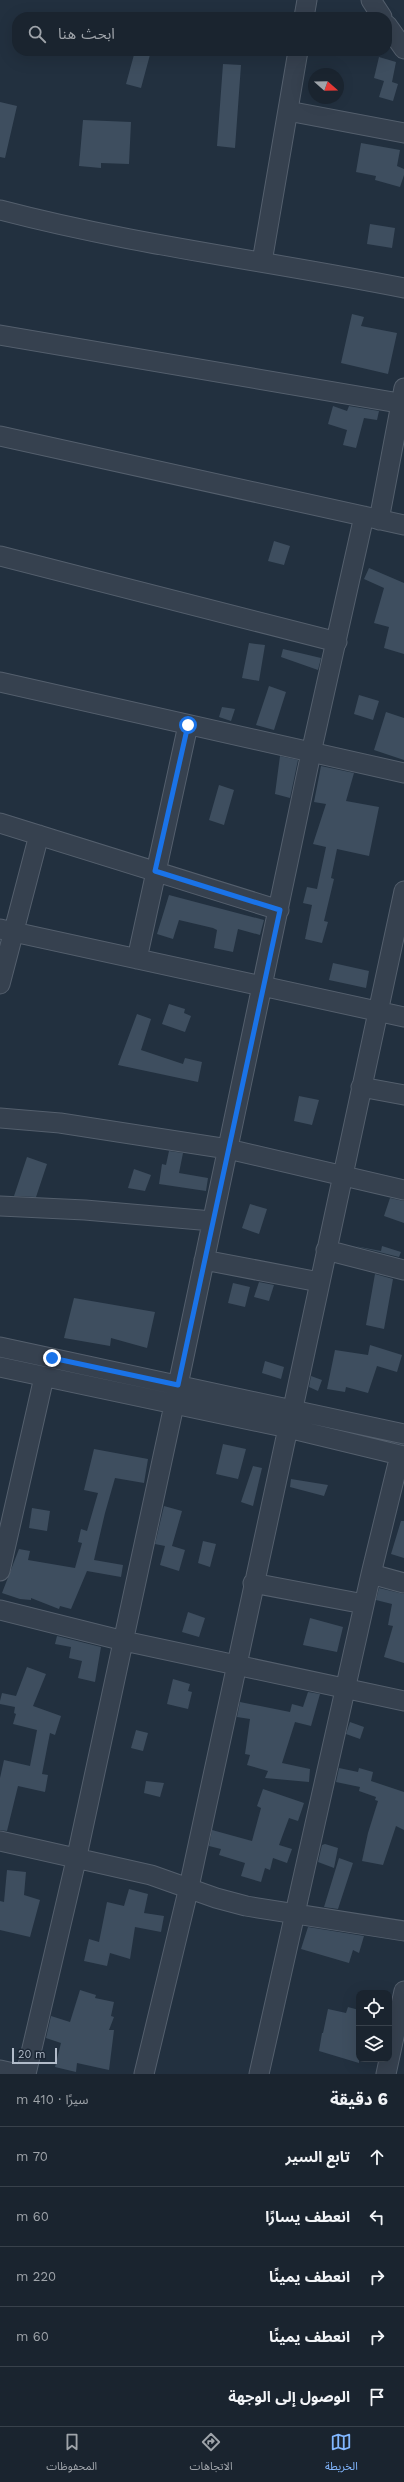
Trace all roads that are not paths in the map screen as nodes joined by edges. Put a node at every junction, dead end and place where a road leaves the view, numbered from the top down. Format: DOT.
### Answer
graph roads {
  1 [pos="307,0"];
  2 [pos="371,0"];
  3 [pos="305,12"];
  4 [pos="379,12"];
  5 [pos="392,32"];
  6 [pos="404,49"];
  7 [pos="297,56"];
  8 [pos="288,111"];
  9 [pos="404,133"];
  10 [pos="0,210"];
  11 [pos="262,262"];
  12 [pos="404,288"];
  13 [pos="0,335"];
  14 [pos="403,398"];
  15 [pos="0,436"];
  16 [pos="372,518"];
  17 [pos="404,525"];
  18 [pos="0,556"];
  19 [pos="337,642"];
  20 [pos="0,682"];
  21 [pos="188,725"];
  22 [pos="311,753"];
  23 [pos="404,773"];
  24 [pos="0,823"];
  25 [pos="39,835"];
  26 [pos="155,871"];
  27 [pos="404,891"];
  28 [pos="280,910"];
  29 [pos="6,930"];
  30 [pos="137,959"];
  31 [pos="0,984"];
  32 [pos="262,985"];
  33 [pos="378,1010"];
  34 [pos="404,1016"];
  35 [pos="361,1087"];
  36 [pos="404,1095"];
  37 [pos="0,1118"];
  38 [pos="228,1149"];
  39 [pos="341,1177"];
  40 [pos="404,1190"];
  41 [pos="0,1206"];
  42 [pos="212,1222"];
  43 [pos="326,1250"];
  44 [pos="204,1260"];
  45 [pos="404,1270"];
  46 [pos="319,1282"];
  47 [pos="0,1347"];
  48 [pos="0,1367"];
  49 [pos="44,1377"];
  50 [pos="178,1385"];
  51 [pos="174,1405"];
  52 [pos="293,1408"];
  53 [pos="288,1428"];
  54 [pos="403,1430"];
  55 [pos="402,1455"];
  56 [pos="0,1571"];
  57 [pos="371,1574"];
  58 [pos="253,1583"];
  59 [pos="404,1583"];
  60 [pos="364,1604"];
  61 [pos="0,1610"];
  62 [pos="124,1641"];
  63 [pos="236,1664"];
  64 [pos="345,1690"];
  65 [pos="404,1701"];
  66 [pos="0,1841"];
  67 [pos="77,1856"];
  68 [pos="189,1886"];
  69 [pos="293,1914"];
  70 [pos="404,1931"];
  71 [pos="404,1991"];
  72 [pos="0,2070"];
  73 [pos="18,2074"];
  74 [pos="26,2074"];
  75 [pos="144,2074"];
  76 [pos="259,2074"];
  77 [pos="386,2074"];
  1 -- 3 [label="street"];
  2 -- 4 [label="street"];
  5 -- 6 [label="street"];
  7 -- 8 [label="street"];
  8 -- 9 [label="street"];
  8 -- 11 [label="street"];
  10 -- 11 [label="street"];
  11 -- 12 [label="street"];
  13 -- 14 [label="street"];
  14 -- 16 [label="street"];
  15 -- 16 [label="street"];
  16 -- 17 [label="street"];
  16 -- 19 [label="street"];
  18 -- 19 [label="street"];
  19 -- 22 [label="street"];
  20 -- 21 [label="street"];
  21 -- 22 [label="street"];
  21 -- 26 [label="street"];
  22 -- 23 [label="street"];
  22 -- 28 [label="street"];
  24 -- 25 [label="street"];
  25 -- 26 [label="street"];
  25 -- 29 [label="street"];
  26 -- 28 [label="street"];
  26 -- 30 [label="street"];
  27 -- 33 [label="street"];
  28 -- 32 [label="street"];
  29 -- 30 [label="street"];
  29 -- 31 [label="street"];
  30 -- 32 [label="street"];
  32 -- 33 [label="street"];
  32 -- 38 [label="street"];
  33 -- 34 [label="street"];
  33 -- 35 [label="street"];
  35 -- 36 [label="street"];
  35 -- 39 [label="street"];
  37 -- 38 [label="street"];
  38 -- 39 [label="street"];
  38 -- 42 [label="street"];
  39 -- 40 [label="street"];
  39 -- 43 [label="street"];
  41 -- 42 [label="street"];
  42 -- 44 [label="street"];
  43 -- 45 [label="street"];
  43 -- 46 [label="street"];
  44 -- 46 [label="street"];
  44 -- 50 [label="street"];
  46 -- 52 [label="street"];
  47 -- 50 [label="street"];
  48 -- 49 [label="street"];
  49 -- 51 [label="street"];
  49 -- 56 [label="street"];
  50 -- 52 [label="street"];
  51 -- 53 [label="street"];
  51 -- 62 [label="street"];
  52 -- 54 [label="street"];
  53 -- 55 [label="street"];
  53 -- 58 [label="street"];
  55 -- 57 [label="street"];
  57 -- 59 [label="street"];
  57 -- 60 [label="street"];
  58 -- 60 [label="street"];
  58 -- 63 [label="street"];
  60 -- 64 [label="street"];
  61 -- 62 [label="street"];
  62 -- 63 [label="street"];
  62 -- 67 [label="street"];
  63 -- 64 [label="street"];
  63 -- 68 [label="street"];
  64 -- 65 [label="street"];
  64 -- 69 [label="street"];
  66 -- 67 [label="street"];
  67 -- 68 [label="street"];
  67 -- 74 [label="street"];
  68 -- 69 [label="street"];
  68 -- 75 [label="street"];
  69 -- 70 [label="street"];
  69 -- 76 [label="street"];
  71 -- 77 [label="street"];
  72 -- 73 [label="street"];
}
